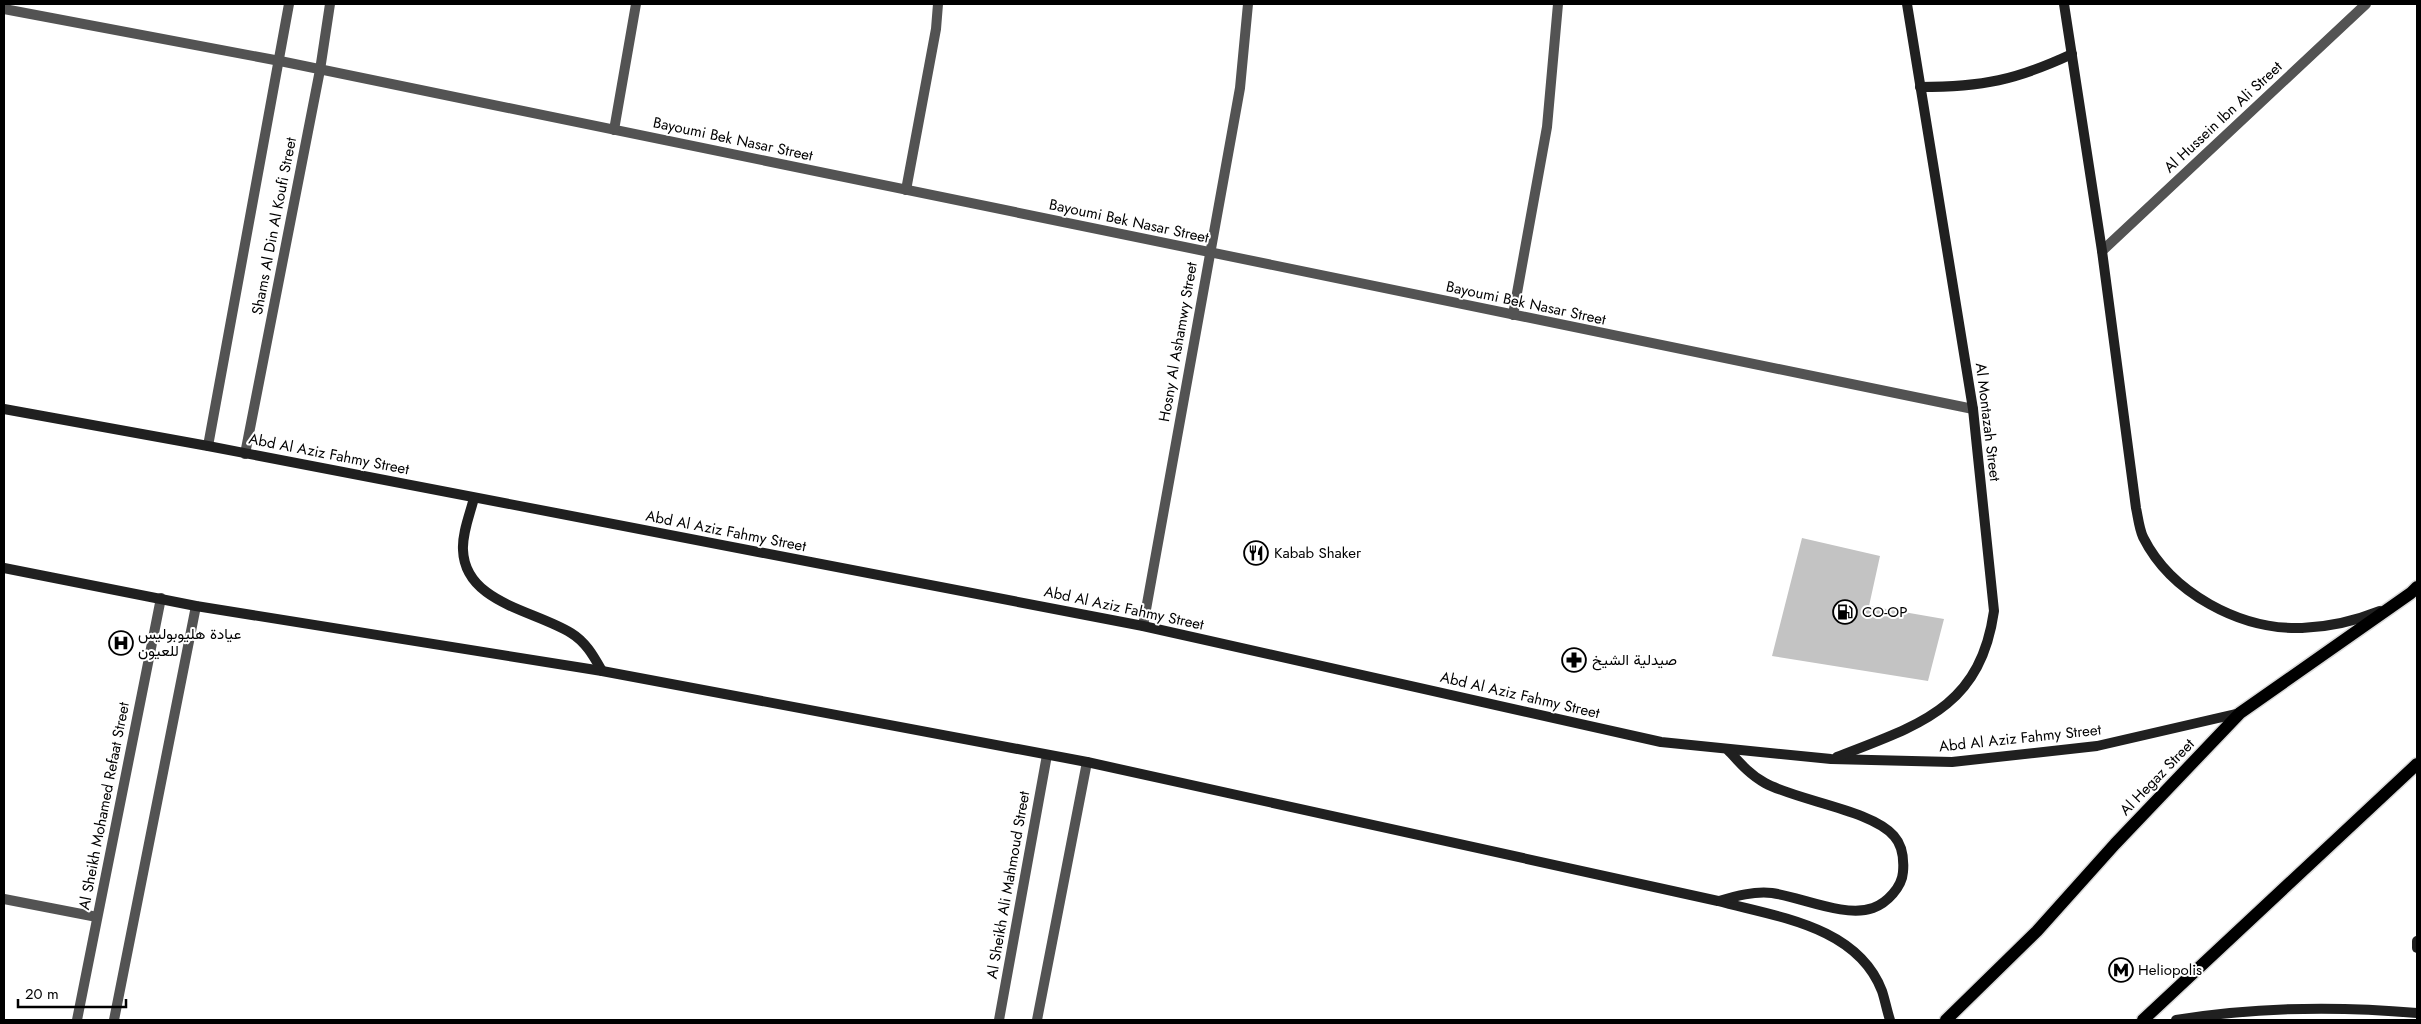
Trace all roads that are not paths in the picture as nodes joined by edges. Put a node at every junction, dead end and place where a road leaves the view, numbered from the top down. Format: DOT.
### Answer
graph roads {
  1 [pos="289,4"];
  2 [pos="330,4"];
  3 [pos="636,4"];
  4 [pos="938,4"];
  5 [pos="1248,4"];
  6 [pos="1558,4"];
  7 [pos="1907,4"];
  8 [pos="2064,4"];
  9 [pos="2366,4"];
  10 [pos="4,9"];
  11 [pos="2072,54"];
  12 [pos="280,61"];
  13 [pos="320,70"];
  14 [pos="1920,87"];
  15 [pos="614,130"];
  16 [pos="906,190"];
  17 [pos="2102,251"];
  18 [pos="1209,253"];
  19 [pos="1513,315"];
  20 [pos="4,409"];
  21 [pos="1973,409"];
  22 [pos="208,446"];
  23 [pos="245,454"];
  24 [pos="474,498"];
  25 [pos="4,568"];
  26 [pos="2414,590"];
  27 [pos="160,598"];
  28 [pos="196,606"];
  29 [pos="1144,626"];
  30 [pos="602,671"];
  31 [pos="2240,713"];
  32 [pos="1728,750"];
  33 [pos="1046,755"];
  34 [pos="1831,759"];
  35 [pos="1086,762"];
  36 [pos="2417,764"];
  37 [pos="4,899"];
  38 [pos="1718,901"];
  39 [pos="98,917"];
  40 [pos="2417,941"];
  41 [pos="2417,948"];
  42 [pos="2417,1013"];
  43 [pos="77,1020"];
  44 [pos="114,1020"];
  45 [pos="999,1020"];
  46 [pos="1037,1020"];
  47 [pos="1890,1020"];
  48 [pos="1946,1020"];
  49 [pos="2143,1020"];
  50 [pos="2176,1020"];
  1 -- 12 [label="street, Shams Al Din Al Koufi Street"];
  2 -- 13 [label="street, Shams Al Din Al Koufi Street"];
  3 -- 15 [label="street"];
  4 -- 16 [label="street"];
  5 -- 18 [label="street, Hosny Al Ashamwy Street"];
  6 -- 19 [label="street"];
  7 -- 14 [label="main road, Al Montazah Street"];
  8 -- 11 [label="main road"];
  9 -- 17 [label="street, Al Hussein Ibn Ali Street"];
  10 -- 12 [label="street, Bayoumi Bek Nasar Street"];
  11 -- 14 [label="main road"];
  11 -- 17 [label="main road"];
  12 -- 13 [label="street, Bayoumi Bek Nasar Street"];
  12 -- 22 [label="street, Shams Al Din Al Koufi Street"];
  13 -- 15 [label="street, Bayoumi Bek Nasar Street"];
  13 -- 23 [label="street, Shams Al Din Al Koufi Street"];
  14 -- 21 [label="main road, Al Montazah Street"];
  15 -- 16 [label="street, Bayoumi Bek Nasar Street"];
  16 -- 18 [label="street, Bayoumi Bek Nasar Street"];
  17 -- 26 [label="main road"];
  18 -- 19 [label="street, Bayoumi Bek Nasar Street"];
  18 -- 29 [label="street, Hosny Al Ashamwy Street"];
  19 -- 21 [label="street, Bayoumi Bek Nasar Street"];
  20 -- 22 [label="main road, Abd Al Aziz Fahmy Street"];
  21 -- 34 [label="main road, Al Montazah Street"];
  22 -- 23 [label="main road, Abd Al Aziz Fahmy Street"];
  23 -- 24 [label="main road, Abd Al Aziz Fahmy Street"];
  24 -- 29 [label="main road, Abd Al Aziz Fahmy Street"];
  24 -- 30 [label="main road"];
  25 -- 27 [label="main road"];
  26 -- 31 [label="main road, Al Hegaz Street"];
  27 -- 28 [label="main road"];
  27 -- 39 [label="street, Al Sheikh Mohamed Refaat Street"];
  28 -- 30 [label="main road"];
  28 -- 44 [label="street"];
  29 -- 32 [label="main road, Abd Al Aziz Fahmy Street"];
  30 -- 33 [label="main road"];
  31 -- 34 [label="main road, Abd Al Aziz Fahmy Street"];
  31 -- 48 [label="main road, Al Hegaz Street"];
  32 -- 34 [label="main road, Abd Al Aziz Fahmy Street"];
  32 -- 38 [label="main road"];
  33 -- 35 [label="main road"];
  33 -- 45 [label="street, Al Sheikh Ali Mahmoud Street"];
  35 -- 38 [label="main road"];
  35 -- 46 [label="street"];
  36 -- 49 [label="main road"];
  37 -- 39 [label="street"];
  38 -- 47 [label="main road"];
  39 -- 43 [label="street, Al Sheikh Mohamed Refaat Street"];
  40 -- 41 [label="main road"];
  42 -- 50 [label="main road"];
}
